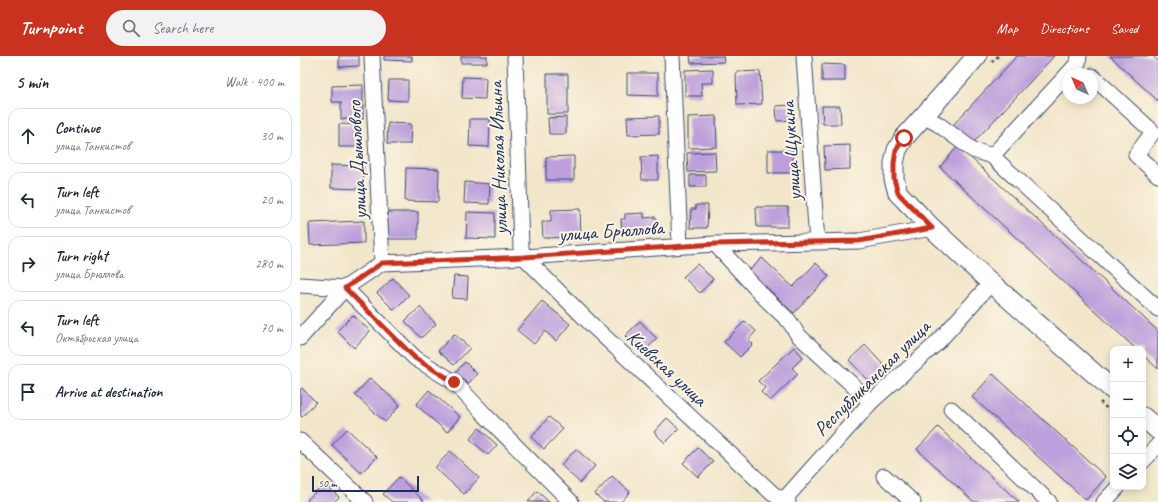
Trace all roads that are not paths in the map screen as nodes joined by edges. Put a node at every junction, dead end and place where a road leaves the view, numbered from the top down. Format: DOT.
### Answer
graph roads {
  1 [pos="372,56"];
  2 [pos="515,56"];
  3 [pos="672,56"];
  4 [pos="804,56"];
  5 [pos="977,56"];
  6 [pos="1073,67"];
  7 [pos="1098,81"];
  8 [pos="923,116"];
  9 [pos="992,156"];
  10 [pos="1158,175"];
  11 [pos="932,228"];
  12 [pos="817,242"];
  13 [pos="715,244"];
  14 [pos="680,246"];
  15 [pos="524,257"];
  16 [pos="382,263"];
  17 [pos="991,283"];
  18 [pos="300,285"];
  19 [pos="345,288"];
  20 [pos="1158,309"];
  21 [pos="300,338"];
  22 [pos="1110,387"];
  23 [pos="871,402"];
  24 [pos="951,410"];
  25 [pos="1144,418"];
  26 [pos="1158,430"];
  27 [pos="300,441"];
  28 [pos="1158,445"];
  29 [pos="1146,458"];
  30 [pos="884,476"];
  31 [pos="1115,490"];
  32 [pos="784,501"];
  33 [pos="365,502"];
  34 [pos="571,502"];
  35 [pos="913,502"];
  36 [pos="1049,502"];
  37 [pos="1104,502"];
  1 -- 16 [label="street, улица Дышлового"];
  2 -- 15 [label="street, улица Николая Ильина"];
  3 -- 14 [label="street"];
  4 -- 12 [label="street, улица Щукина"];
  5 -- 8 [label="main road"];
  6 -- 9 [label="street"];
  7 -- 10 [label="street"];
  8 -- 9 [label="street"];
  8 -- 11 [label="main road"];
  9 -- 20 [label="street"];
  11 -- 12 [label="street, улица Брюллова"];
  11 -- 17 [label="main road"];
  12 -- 13 [label="street, улица Брюллова"];
  13 -- 14 [label="street, улица Брюллова"];
  13 -- 23 [label="street"];
  14 -- 15 [label="street, улица Брюллова"];
  15 -- 16 [label="street, улица Брюллова"];
  15 -- 32 [label="street, Киевская улица"];
  16 -- 19 [label="street"];
  17 -- 22 [label="main road"];
  17 -- 23 [label="street, Республиканская улица"];
  18 -- 19 [label="street"];
  19 -- 21 [label="street"];
  19 -- 34 [label="street"];
  23 -- 32 [label="street, Республиканская улица"];
  24 -- 36 [label="street"];
  25 -- 26 [label="main road"];
  27 -- 33 [label="street"];
  28 -- 29 [label="street"];
  30 -- 35 [label="street"];
  31 -- 37 [label="street"];
}
